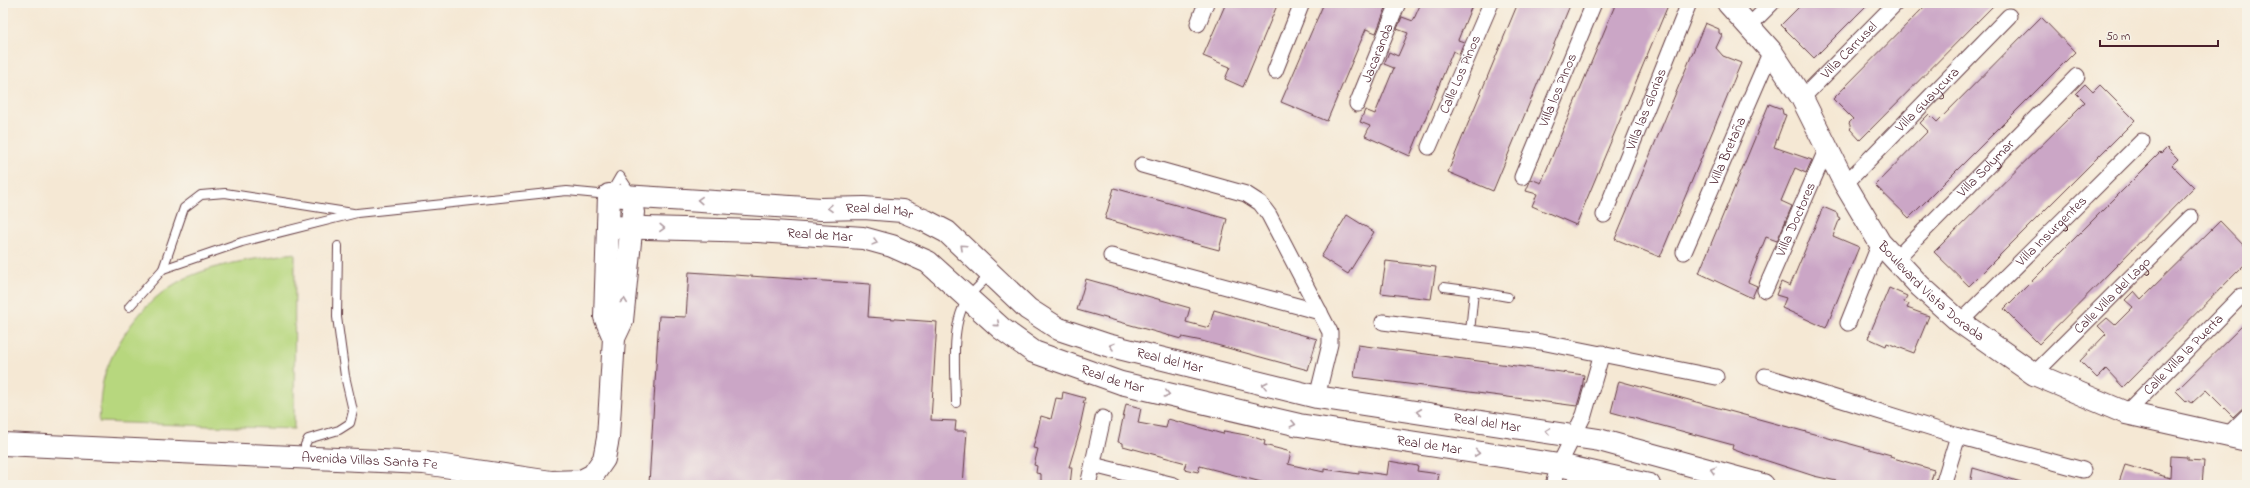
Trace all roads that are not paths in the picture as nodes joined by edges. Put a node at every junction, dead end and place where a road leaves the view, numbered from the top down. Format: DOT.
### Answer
graph roads {
  1 [pos="1206,3"];
  2 [pos="1302,3"];
  3 [pos="1398,3"];
  4 [pos="1491,3"];
  5 [pos="1594,3"];
  6 [pos="1689,3"];
  7 [pos="1728,3"];
  8 [pos="1772,3"];
  9 [pos="1896,3"];
  10 [pos="2009,16"];
  11 [pos="1198,24"];
  12 [pos="1749,26"];
  13 [pos="1771,51"];
  14 [pos="1274,71"];
  15 [pos="2077,76"];
  16 [pos="1802,98"];
  17 [pos="1357,104"];
  18 [pos="2142,141"];
  19 [pos="1429,147"];
  20 [pos="1827,148"];
  21 [pos="1142,165"];
  22 [pos="1522,178"];
  23 [pos="1845,184"];
  24 [pos="609,196"];
  25 [pos="634,196"];
  26 [pos="357,213"];
  27 [pos="1604,215"];
  28 [pos="2191,217"];
  29 [pos="609,227"];
  30 [pos="633,227"];
  31 [pos="1880,243"];
  32 [pos="338,246"];
  33 [pos="1684,252"];
  34 [pos="1110,256"];
  35 [pos="1895,260"];
  36 [pos="163,269"];
  37 [pos="991,274"];
  38 [pos="1444,287"];
  39 [pos="1765,290"];
  40 [pos="1474,291"];
  41 [pos="2241,296"];
  42 [pos="968,297"];
  43 [pos="1508,297"];
  44 [pos="129,307"];
  45 [pos="1320,312"];
  46 [pos="1383,322"];
  47 [pos="1960,322"];
  48 [pos="1848,323"];
  49 [pos="1470,332"];
  50 [pos="614,338"];
  51 [pos="1602,353"];
  52 [pos="2034,374"];
  53 [pos="1765,376"];
  54 [pos="1716,377"];
  55 [pos="1317,398"];
  56 [pos="956,403"];
  57 [pos="2126,413"];
  58 [pos="2247,416"];
  59 [pos="1103,418"];
  60 [pos="1573,434"];
  61 [pos="1958,436"];
  62 [pos="2237,438"];
  63 [pos="3,444"];
  64 [pos="305,458"];
  65 [pos="1093,465"];
  66 [pos="2083,470"];
  67 [pos="1556,475"];
  68 [pos="1088,485"];
  69 [pos="1174,485"];
  70 [pos="1648,485"];
  71 [pos="1763,485"];
  72 [pos="1943,485"];
  1 -- 11 [label="street"];
  2 -- 14 [label="street"];
  3 -- 17 [label="street, Jacaranda"];
  4 -- 19 [label="street, Calle Los Pinos"];
  5 -- 22 [label="street, Villa los PInos"];
  6 -- 27 [label="street, Villa las Glorias"];
  7 -- 12 [label="street, Boulevard Vista Dorada"];
  8 -- 12 [label="street"];
  9 -- 16 [label="street, Villa Carrusel"];
  10 -- 23 [label="street, Villa Guaycura"];
  12 -- 13 [label="street, Boulevard Vista Dorada"];
  13 -- 16 [label="street, Boulevard Vista Dorada"];
  13 -- 33 [label="street, Villa Bretaña"];
  15 -- 35 [label="street, Villa Solymar"];
  16 -- 20 [label="street, Boulevard Vista Dorada"];
  18 -- 47 [label="street, Villa Insurgentes"];
  20 -- 23 [label="street, Boulevard Vista Dorada"];
  20 -- 39 [label="street, Villa Doctores"];
  21 -- 45 [label="street"];
  23 -- 31 [label="street, Boulevard Vista Dorada"];
  24 -- 25 [label="street, Real del Mar"];
  24 -- 26 [label="lane"];
  24 -- 29 [label="street, Avenida Villas Santa Fe"];
  25 -- 30 [label="street, Avenida Villas Santa Fe"];
  37 -- 25 [label="street, Real del Mar, one-way"];
  26 -- 36 [label="lane"];
  26 -- 36 [label="lane"];
  28 -- 52 [label="street, Calle Villa del Lago"];
  29 -- 30 [label="street, Real de Mar"];
  29 -- 50 [label="street, Avenida Villas Santa Fe"];
  30 -- 42 [label="street, Real de Mar, one-way"];
  50 -- 30 [label="street, Avenida Villas Santa Fe, one-way"];
  31 -- 35 [label="street, Boulevard Vista Dorada"];
  31 -- 48 [label="street"];
  32 -- 64 [label="lane"];
  34 -- 45 [label="street"];
  35 -- 47 [label="street, Boulevard Vista Dorada"];
  36 -- 44 [label="lane"];
  37 -- 42 [label="lane"];
  55 -- 37 [label="street, Real del Mar, one-way"];
  38 -- 40 [label="lane"];
  40 -- 43 [label="lane"];
  40 -- 49 [label="lane"];
  41 -- 57 [label="street, Calle Villa la Puerta"];
  42 -- 56 [label="lane"];
  42 -- 67 [label="street, Real de Mar, one-way"];
  45 -- 55 [label="street"];
  46 -- 49 [label="street"];
  47 -- 52 [label="street, Boulevard Vista Dorada"];
  49 -- 51 [label="street"];
  50 -- 64 [label="street, Avenida Villas Santa Fe"];
  51 -- 54 [label="street"];
  51 -- 60 [label="street"];
  52 -- 57 [label="street, Boulevard Vista Dorada"];
  53 -- 61 [label="street"];
  60 -- 55 [label="street, Real del Mar, one-way"];
  57 -- 62 [label="street, Boulevard Vista Dorada"];
  58 -- 62 [label="street"];
  59 -- 65 [label="street"];
  60 -- 67 [label="street"];
  71 -- 60 [label="street, Real del Mar, one-way"];
  61 -- 66 [label="street"];
  61 -- 72 [label="street"];
  63 -- 64 [label="street, Avenida Villas Santa Fe"];
  65 -- 68 [label="street"];
  65 -- 69 [label="street"];
  67 -- 70 [label="street, Real de Mar"];
}
